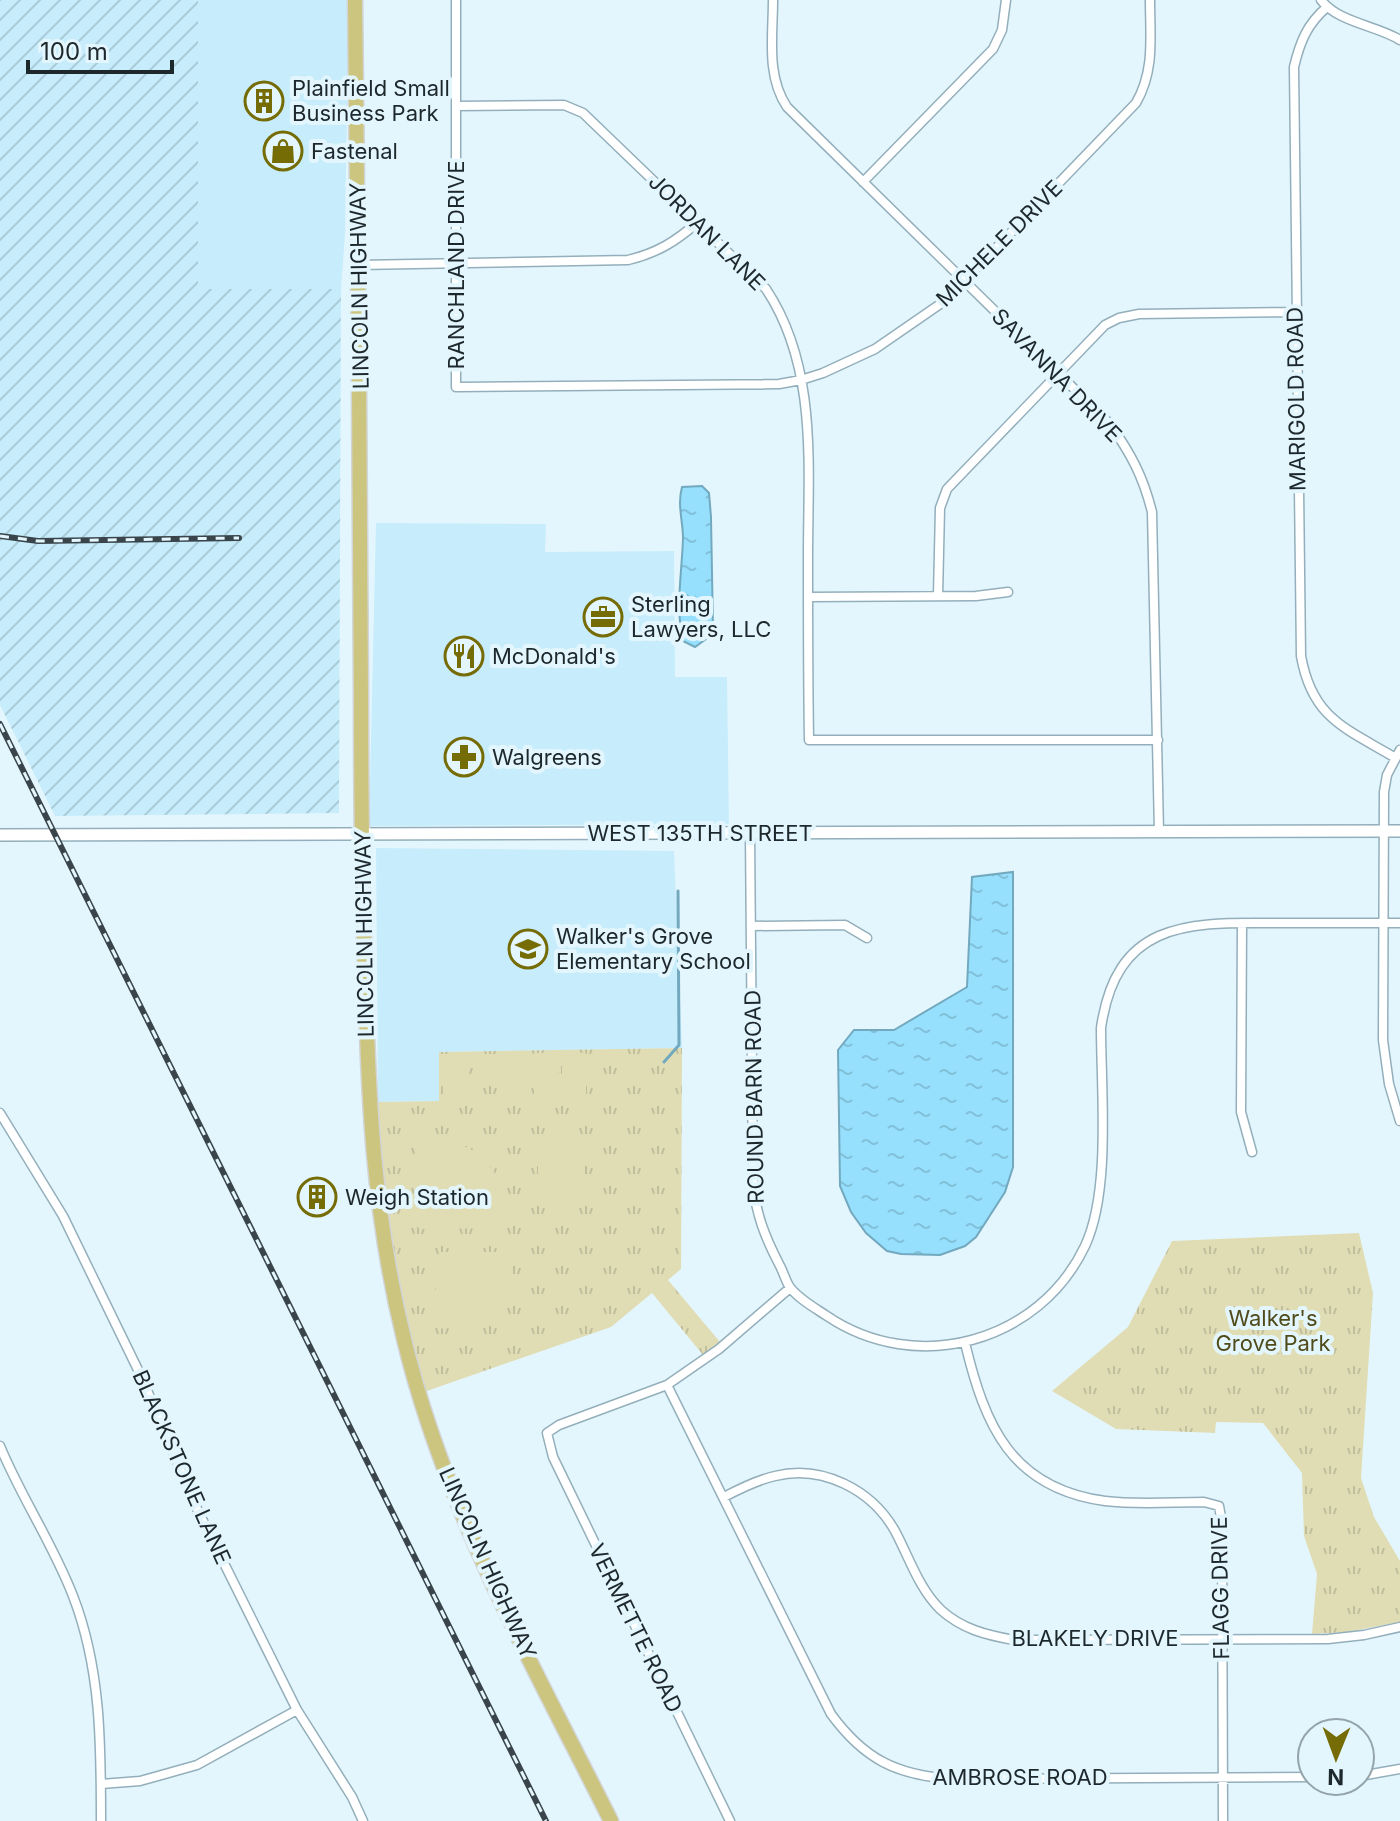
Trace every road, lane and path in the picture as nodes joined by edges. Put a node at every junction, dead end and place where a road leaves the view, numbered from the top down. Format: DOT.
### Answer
graph roads {
  1 [pos="355,0"];
  2 [pos="456,0"];
  3 [pos="773,0"];
  4 [pos="1006,0"];
  5 [pos="1150,0"];
  6 [pos="1324,3"];
  7 [pos="1400,40"];
  8 [pos="456,106"];
  9 [pos="863,182"];
  10 [pos="698,222"];
  11 [pos="457,264"];
  12 [pos="359,265"];
  13 [pos="965,281"];
  14 [pos="1295,312"];
  15 [pos="1059,374"];
  16 [pos="801,380"];
  17 [pos="456,387"];
  18 [pos="1008,592"];
  19 [pos="938,596"];
  20 [pos="808,597"];
  21 [pos="1158,740"];
  22 [pos="1397,754"];
  23 [pos="1384,831"];
  24 [pos="1400,831"];
  25 [pos="1159,832"];
  26 [pos="750,833"];
  27 [pos="361,834"];
  28 [pos="0,835"];
  29 [pos="1242,923"];
  30 [pos="1385,923"];
  31 [pos="1400,923"];
  32 [pos="752,926"];
  33 [pos="867,938"];
  34 [pos="0,1113"];
  35 [pos="1400,1121"];
  36 [pos="1252,1152"];
  37 [pos="790,1288"];
  38 [pos="965,1343"];
  39 [pos="667,1385"];
  40 [pos="1,1450"];
  41 [pos="724,1497"];
  42 [pos="1400,1627"];
  43 [pos="1222,1639"];
  44 [pos="297,1710"];
  45 [pos="1400,1769"];
  46 [pos="1376,1773"];
  47 [pos="1223,1777"];
  48 [pos="1296,1777"];
  49 [pos="101,1784"];
  50 [pos="101,1821"];
  51 [pos="363,1821"];
  52 [pos="611,1821"];
  53 [pos="730,1821"];
  54 [pos="1223,1821"];
  1 -- 12 [label="main road, LINCOLN HIGHWAY"];
  2 -- 8 [label="street, RANCHLAND DRIVE"];
  3 -- 9 [label="street, SAVANNA DRIVE"];
  4 -- 9 [label="street"];
  5 -- 13 [label="street, MICHELE DRIVE"];
  6 -- 7 [label="street"];
  6 -- 14 [label="street, MARIGOLD ROAD"];
  8 -- 10 [label="street, JORDAN LANE"];
  8 -- 11 [label="street, RANCHLAND DRIVE"];
  9 -- 13 [label="street, SAVANNA DRIVE"];
  10 -- 11 [label="street"];
  10 -- 16 [label="street, JORDAN LANE"];
  11 -- 12 [label="street"];
  11 -- 17 [label="street, RANCHLAND DRIVE"];
  12 -- 27 [label="main road, LINCOLN HIGHWAY"];
  13 -- 15 [label="street, SAVANNA DRIVE"];
  13 -- 16 [label="street, MICHELE DRIVE"];
  14 -- 15 [label="street"];
  14 -- 22 [label="street, MARIGOLD ROAD"];
  15 -- 19 [label="street"];
  15 -- 21 [label="street, SAVANNA DRIVE"];
  16 -- 17 [label="street, MICHELE DRIVE"];
  16 -- 20 [label="street, JORDAN LANE"];
  18 -- 19 [label="street"];
  19 -- 20 [label="street"];
  20 -- 21 [label="street, JORDAN LANE"];
  21 -- 25 [label="street, SAVANNA DRIVE"];
  22 -- 23 [label="street"];
  23 -- 24 [label="street, WEST 135TH STREET"];
  23 -- 25 [label="street, WEST 135TH STREET"];
  23 -- 30 [label="street"];
  25 -- 26 [label="street, WEST 135TH STREET"];
  26 -- 27 [label="street, WEST 135TH STREET"];
  26 -- 32 [label="street, ROUND BARN ROAD"];
  27 -- 28 [label="street, WEST 135TH STREET"];
  27 -- 52 [label="main road, LINCOLN HIGHWAY"];
  29 -- 30 [label="street, ROUND BARN ROAD"];
  29 -- 36 [label="street"];
  29 -- 38 [label="street, ROUND BARN ROAD"];
  30 -- 31 [label="street, ROUND BARN ROAD"];
  30 -- 35 [label="street"];
  32 -- 33 [label="street"];
  32 -- 37 [label="street, ROUND BARN ROAD"];
  34 -- 44 [label="street, BLACKSTONE LANE"];
  37 -- 38 [label="street, ROUND BARN ROAD"];
  37 -- 39 [label="street"];
  38 -- 43 [label="street, FLAGG DRIVE"];
  39 -- 41 [label="street, AMBROSE ROAD"];
  39 -- 53 [label="street, VERMETTE ROAD"];
  40 -- 49 [label="street"];
  41 -- 43 [label="street, BLAKELY DRIVE"];
  41 -- 47 [label="street, AMBROSE ROAD"];
  42 -- 43 [label="street, BLAKELY DRIVE"];
  43 -- 47 [label="street, FLAGG DRIVE"];
  44 -- 49 [label="street"];
  44 -- 51 [label="street, BLACKSTONE LANE"];
  45 -- 46 [label="street"];
  47 -- 48 [label="street, AMBROSE ROAD"];
  47 -- 54 [label="street, FLAGG DRIVE"];
  49 -- 50 [label="street"];
}
